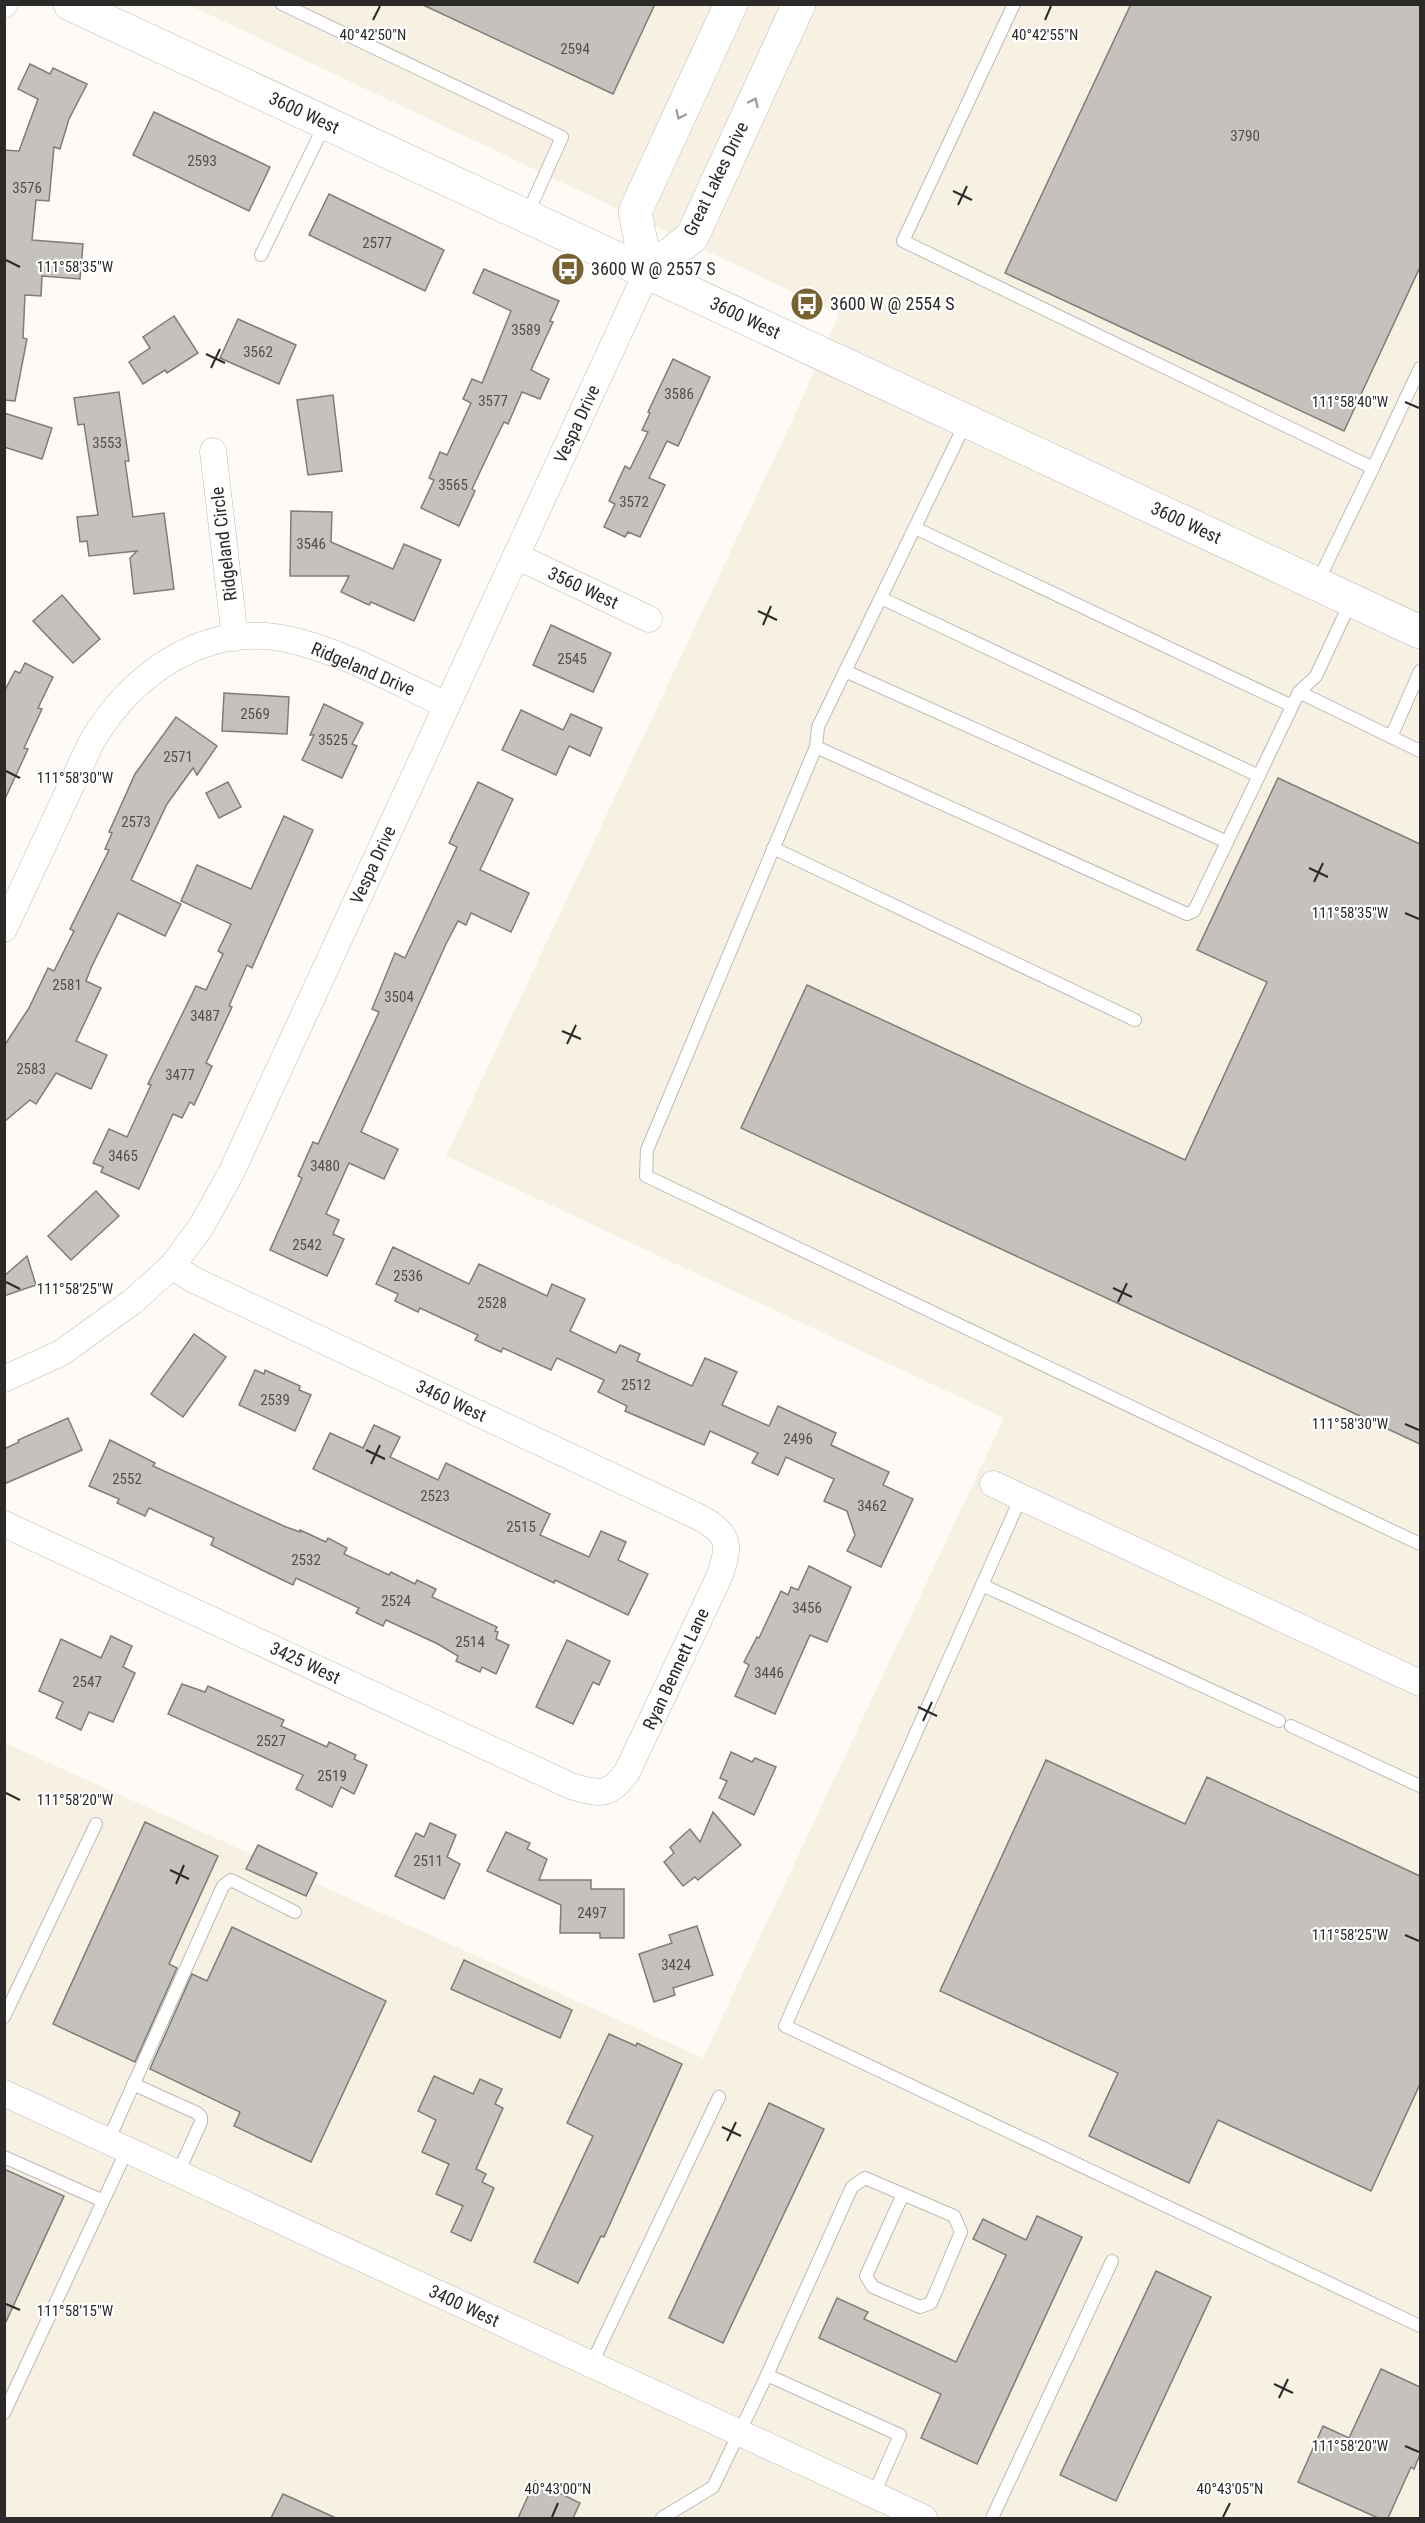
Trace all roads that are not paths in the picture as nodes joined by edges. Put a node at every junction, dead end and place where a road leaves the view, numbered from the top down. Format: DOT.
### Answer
graph roads {
  1 [pos="70,4"];
  2 [pos="282,4"];
  3 [pos="731,4"];
  4 [pos="799,4"];
  5 [pos="1014,4"];
  6 [pos="326,123"];
  7 [pos="526,216"];
  8 [pos="261,255"];
  9 [pos="647,272"];
  10 [pos="1420,368"];
  11 [pos="967,421"];
  12 [pos="213,451"];
  13 [pos="1372,468"];
  14 [pos="915,528"];
  15 [pos="516,556"];
  16 [pos="1317,584"];
  17 [pos="881,598"];
  18 [pos="1351,600"];
  19 [pos="650,619"];
  20 [pos="1420,630"];
  21 [pos="235,638"];
  22 [pos="845,671"];
  23 [pos="1420,671"];
  24 [pos="1299,692"];
  25 [pos="447,705"];
  26 [pos="1292,706"];
  27 [pos="1391,737"];
  28 [pos="816,747"];
  29 [pos="1420,751"];
  30 [pos="1259,776"];
  31 [pos="1227,842"];
  32 [pos="773,848"];
  33 [pos="4,929"];
  34 [pos="1135,1020"];
  35 [pos="172,1266"];
  36 [pos="4,1378"];
  37 [pos="993,1484"];
  38 [pos="1021,1497"];
  39 [pos="4,1524"];
  40 [pos="727,1540"];
  41 [pos="1420,1544"];
  42 [pos="982,1585"];
  43 [pos="1420,1683"];
  44 [pos="1279,1721"];
  45 [pos="1291,1726"];
  46 [pos="1420,1786"];
  47 [pos="609,1791"];
  48 [pos="96,1824"];
  49 [pos="295,1912"];
  50 [pos="4,2017"];
  51 [pos="133,2084"];
  52 [pos="4,2093"];
  53 [pos="719,2097"];
  54 [pos="117,2145"];
  55 [pos="4,2157"];
  56 [pos="178,2173"];
  57 [pos="903,2194"];
  58 [pos="103,2201"];
  59 [pos="1112,2261"];
  60 [pos="1420,2326"];
  61 [pos="591,2365"];
  62 [pos="767,2374"];
  63 [pos="4,2413"];
  64 [pos="739,2434"];
  65 [pos="873,2496"];
  66 [pos="662,2518"];
  67 [pos="924,2518"];
  68 [pos="992,2518"];
  1 -- 6 [label="street, 3600 West"];
  2 -- 7 [label="lane"];
  3 -- 9 [label="street, one-way"];
  9 -- 4 [label="street, Great Lakes Drive, one-way"];
  5 -- 13 [label="lane"];
  6 -- 7 [label="street, 3600 West"];
  6 -- 8 [label="lane"];
  7 -- 9 [label="street, 3600 West"];
  9 -- 11 [label="street, 3600 West"];
  9 -- 15 [label="street, Vespa Drive"];
  10 -- 13 [label="lane"];
  11 -- 14 [label="lane"];
  11 -- 16 [label="street, 3600 West"];
  12 -- 21 [label="street, Ridgeland Circle"];
  13 -- 16 [label="lane"];
  14 -- 17 [label="lane"];
  14 -- 26 [label="lane"];
  15 -- 19 [label="street, 3560 West"];
  15 -- 25 [label="street, Vespa Drive"];
  16 -- 18 [label="street, 3600 West"];
  17 -- 22 [label="lane"];
  17 -- 30 [label="lane"];
  18 -- 20 [label="street, 3600 West"];
  18 -- 24 [label="lane"];
  21 -- 25 [label="street, Ridgeland Drive"];
  21 -- 33 [label="street, Ridgeland Drive"];
  22 -- 28 [label="lane"];
  22 -- 31 [label="lane"];
  23 -- 27 [label="lane"];
  24 -- 26 [label="lane"];
  24 -- 27 [label="lane"];
  25 -- 35 [label="street, Vespa Drive"];
  26 -- 30 [label="lane"];
  27 -- 29 [label="lane"];
  28 -- 31 [label="lane"];
  28 -- 32 [label="lane"];
  30 -- 31 [label="lane"];
  32 -- 34 [label="lane"];
  32 -- 41 [label="lane"];
  35 -- 36 [label="street, Vespa Drive"];
  35 -- 40 [label="street, 3460 West"];
  37 -- 38 [label="street"];
  38 -- 42 [label="lane"];
  38 -- 43 [label="street"];
  39 -- 47 [label="street, 3425 West"];
  40 -- 47 [label="street, Ryan Bennett Lane"];
  42 -- 44 [label="lane"];
  42 -- 60 [label="lane"];
  45 -- 46 [label="lane"];
  48 -- 50 [label="lane"];
  49 -- 51 [label="lane"];
  51 -- 54 [label="lane"];
  51 -- 56 [label="lane"];
  52 -- 54 [label="street, 3400 West"];
  53 -- 61 [label="lane"];
  54 -- 56 [label="street, 3400 West"];
  54 -- 58 [label="lane"];
  55 -- 58 [label="lane"];
  56 -- 61 [label="street, 3400 West"];
  57 -- 57 [label="lane"];
  57 -- 62 [label="lane"];
  58 -- 63 [label="lane"];
  59 -- 68 [label="lane"];
  61 -- 64 [label="street, 3400 West"];
  62 -- 64 [label="lane"];
  62 -- 65 [label="lane"];
  64 -- 65 [label="street, 3400 West"];
  64 -- 66 [label="lane"];
  65 -- 67 [label="street, 3400 West"];
}
